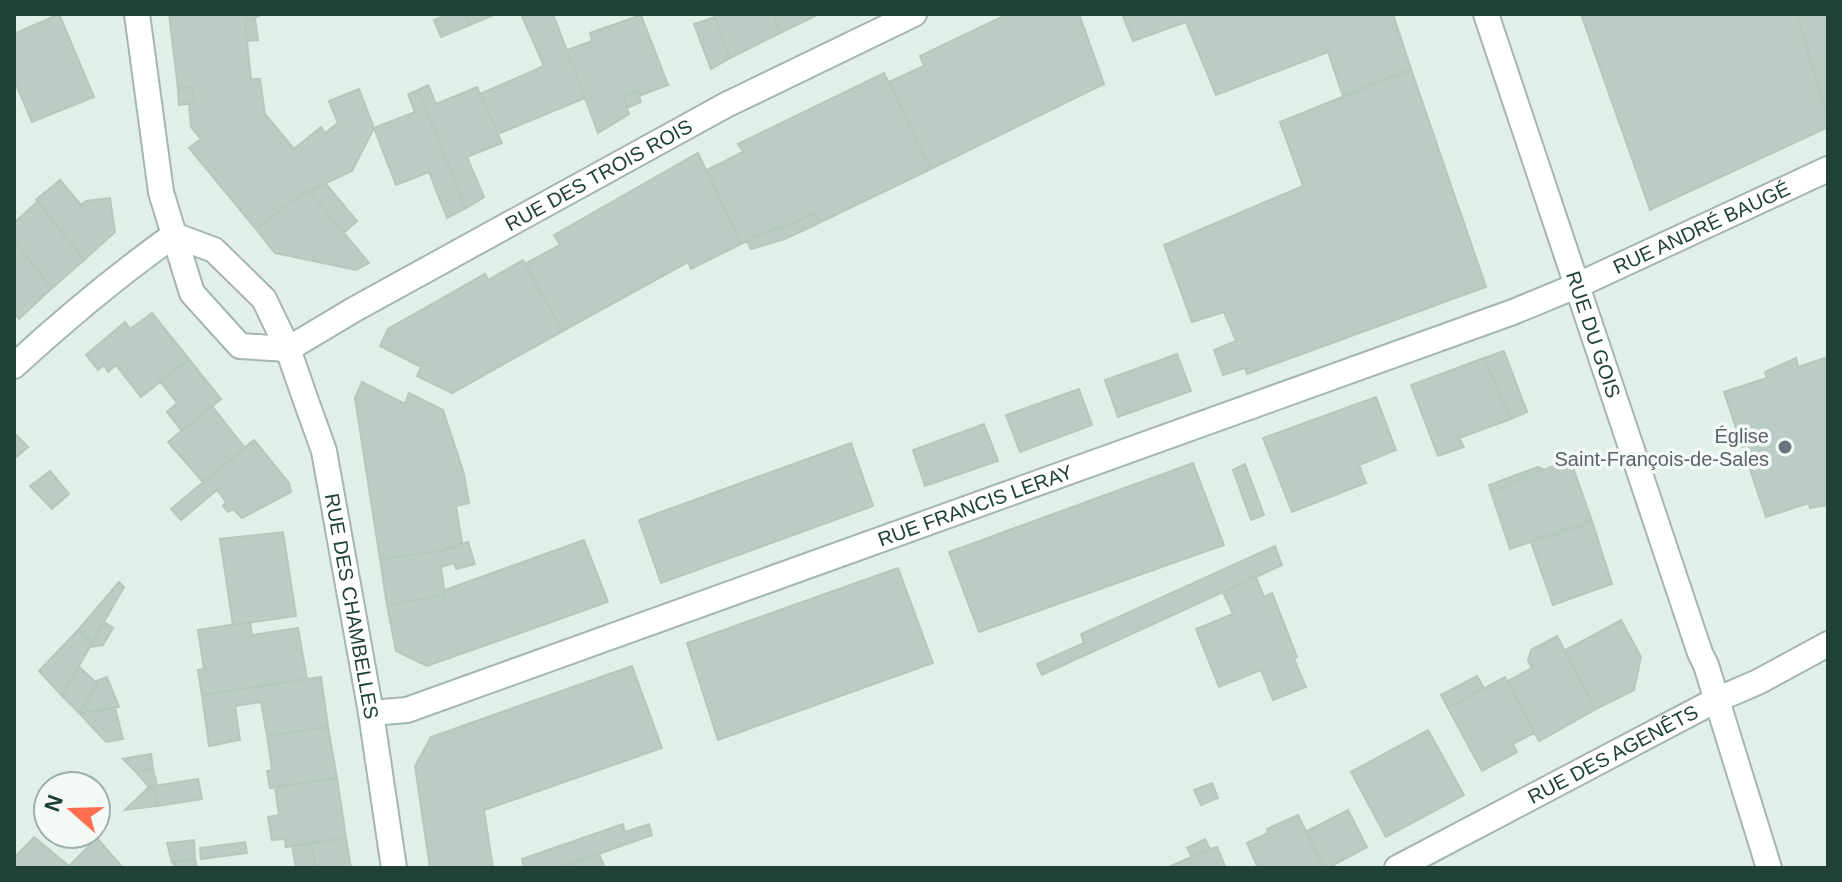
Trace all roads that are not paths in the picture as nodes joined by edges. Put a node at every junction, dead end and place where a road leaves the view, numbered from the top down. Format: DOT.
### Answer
graph roads {
  1 [pos="137,14"];
  2 [pos="914,14"];
  3 [pos="1486,14"];
  4 [pos="1828,169"];
  5 [pos="174,235"];
  6 [pos="1576,286"];
  7 [pos="288,349"];
  8 [pos="14,366"];
  9 [pos="1828,644"];
  10 [pos="1716,700"];
  11 [pos="371,713"];
  12 [pos="394,868"];
  13 [pos="1397,868"];
  14 [pos="1769,868"];
  1 -- 5 [label="street"];
  2 -- 7 [label="street, RUE DES TROIS ROIS"];
  3 -- 6 [label="street, RUE DU GOIS"];
  4 -- 6 [label="street, RUE ANDRÉ BAUGÉ"];
  5 -- 7 [label="street, RUE DES CHAMBELLES"];
  5 -- 7 [label="street"];
  5 -- 8 [label="street"];
  6 -- 10 [label="street, RUE DU GOIS"];
  6 -- 11 [label="street, RUE FRANCIS LERAY"];
  7 -- 11 [label="street, RUE DES CHAMBELLES"];
  9 -- 10 [label="street, RUE DES AGENÊTS"];
  10 -- 13 [label="street, RUE DES AGENÊTS"];
  10 -- 14 [label="street, RUE DU GOIS"];
  11 -- 12 [label="street, RUE DES CHAMBELLES"];
}
